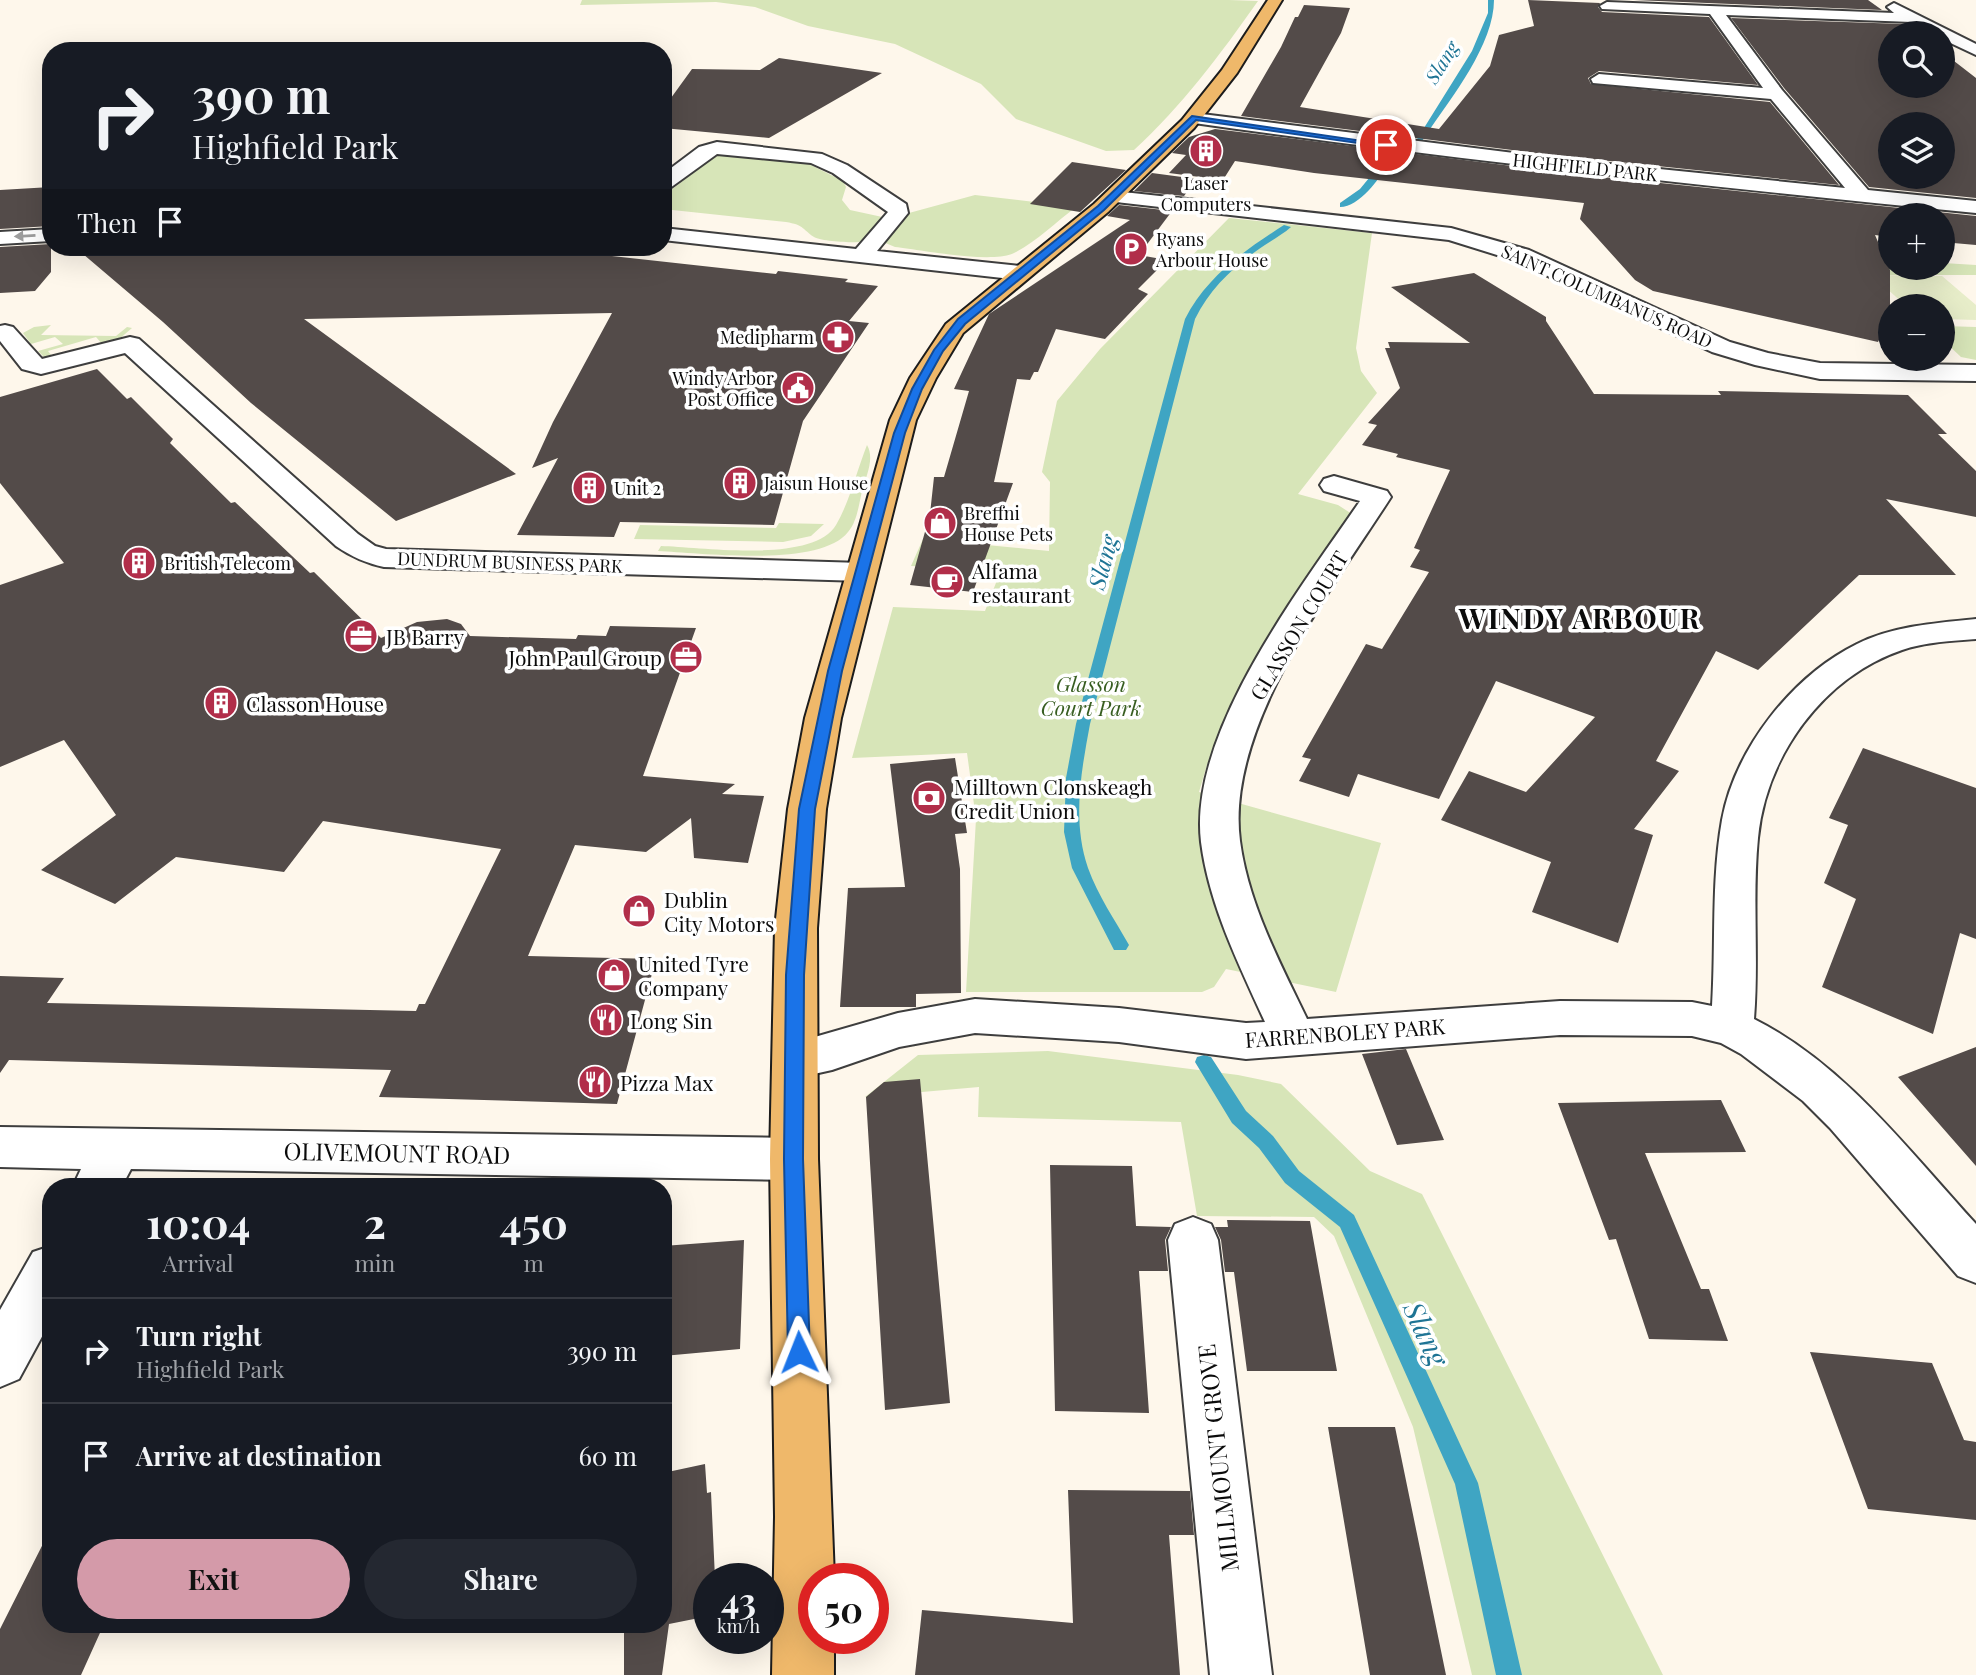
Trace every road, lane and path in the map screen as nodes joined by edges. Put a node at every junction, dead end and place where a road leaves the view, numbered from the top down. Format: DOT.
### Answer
graph roads {
  1 [pos="1275,0"];
  2 [pos="1881,0"];
  3 [pos="1607,6"];
  4 [pos="1715,11"];
  5 [pos="1916,18"];
  6 [pos="1976,50"];
  7 [pos="1599,79"];
  8 [pos="1776,94"];
  9 [pos="1194,118"];
  10 [pos="672,177"];
  11 [pos="1114,197"];
  12 [pos="1863,197"];
  13 [pos="1976,207"];
  14 [pos="42,217"];
  15 [pos="0,219"];
  16 [pos="672,219"];
  17 [pos="672,235"];
  18 [pos="42,236"];
  19 [pos="0,238"];
  20 [pos="767,245"];
  21 [pos="862,255"];
  22 [pos="1020,273"];
  23 [pos="5,332"];
  24 [pos="1976,373"];
  25 [pos="1334,485"];
  26 [pos="862,572"];
  27 [pos="1976,629"];
  28 [pos="1731,1028"];
  29 [pos="1295,1039"];
  30 [pos="796,1060"];
  31 [pos="0,1147"];
  32 [pos="794,1159"];
  33 [pos="107,1167"];
  34 [pos="1193,1240"];
  35 [pos="1976,1260"];
  36 [pos="42,1285"];
  37 [pos="0,1361"];
  38 [pos="803,1675"];
  39 [pos="1241,1675"];
  1 -- 9 [label="main road"];
  2 -- 5 [label="street"];
  3 -- 4 [label="street"];
  4 -- 5 [label="street"];
  4 -- 8 [label="street"];
  5 -- 6 [label="street"];
  7 -- 8 [label="street"];
  8 -- 12 [label="street"];
  9 -- 11 [label="main road"];
  9 -- 12 [label="street, HIGHFIELD PARK"];
  10 -- 21 [label="street"];
  11 -- 22 [label="main road"];
  11 -- 24 [label="street, SAINT COLUMBANUS ROAD"];
  12 -- 13 [label="street, HIGHFIELD PARK"];
  14 -- 15 [label="street"];
  16 -- 20 [label="street"];
  17 -- 20 [label="street"];
  18 -- 19 [label="street, one-way"];
  20 -- 21 [label="street"];
  21 -- 22 [label="street"];
  22 -- 26 [label="main road"];
  23 -- 26 [label="street, DUNDRUM BUSINESS PARK"];
  25 -- 29 [label="street, GLASSON COURT"];
  26 -- 30 [label="main road"];
  27 -- 28 [label="street"];
  28 -- 29 [label="street, FARRENBOLEY PARK"];
  28 -- 35 [label="street, FARRENBOLEY PARK"];
  29 -- 30 [label="street, FARRENBOLEY PARK"];
  30 -- 32 [label="main road"];
  31 -- 33 [label="street, OLIVEMOUNT ROAD"];
  32 -- 33 [label="street, OLIVEMOUNT ROAD"];
  32 -- 38 [label="main road"];
  34 -- 39 [label="street, MILLMOUNT GROVE"];
  36 -- 37 [label="street"];
}
